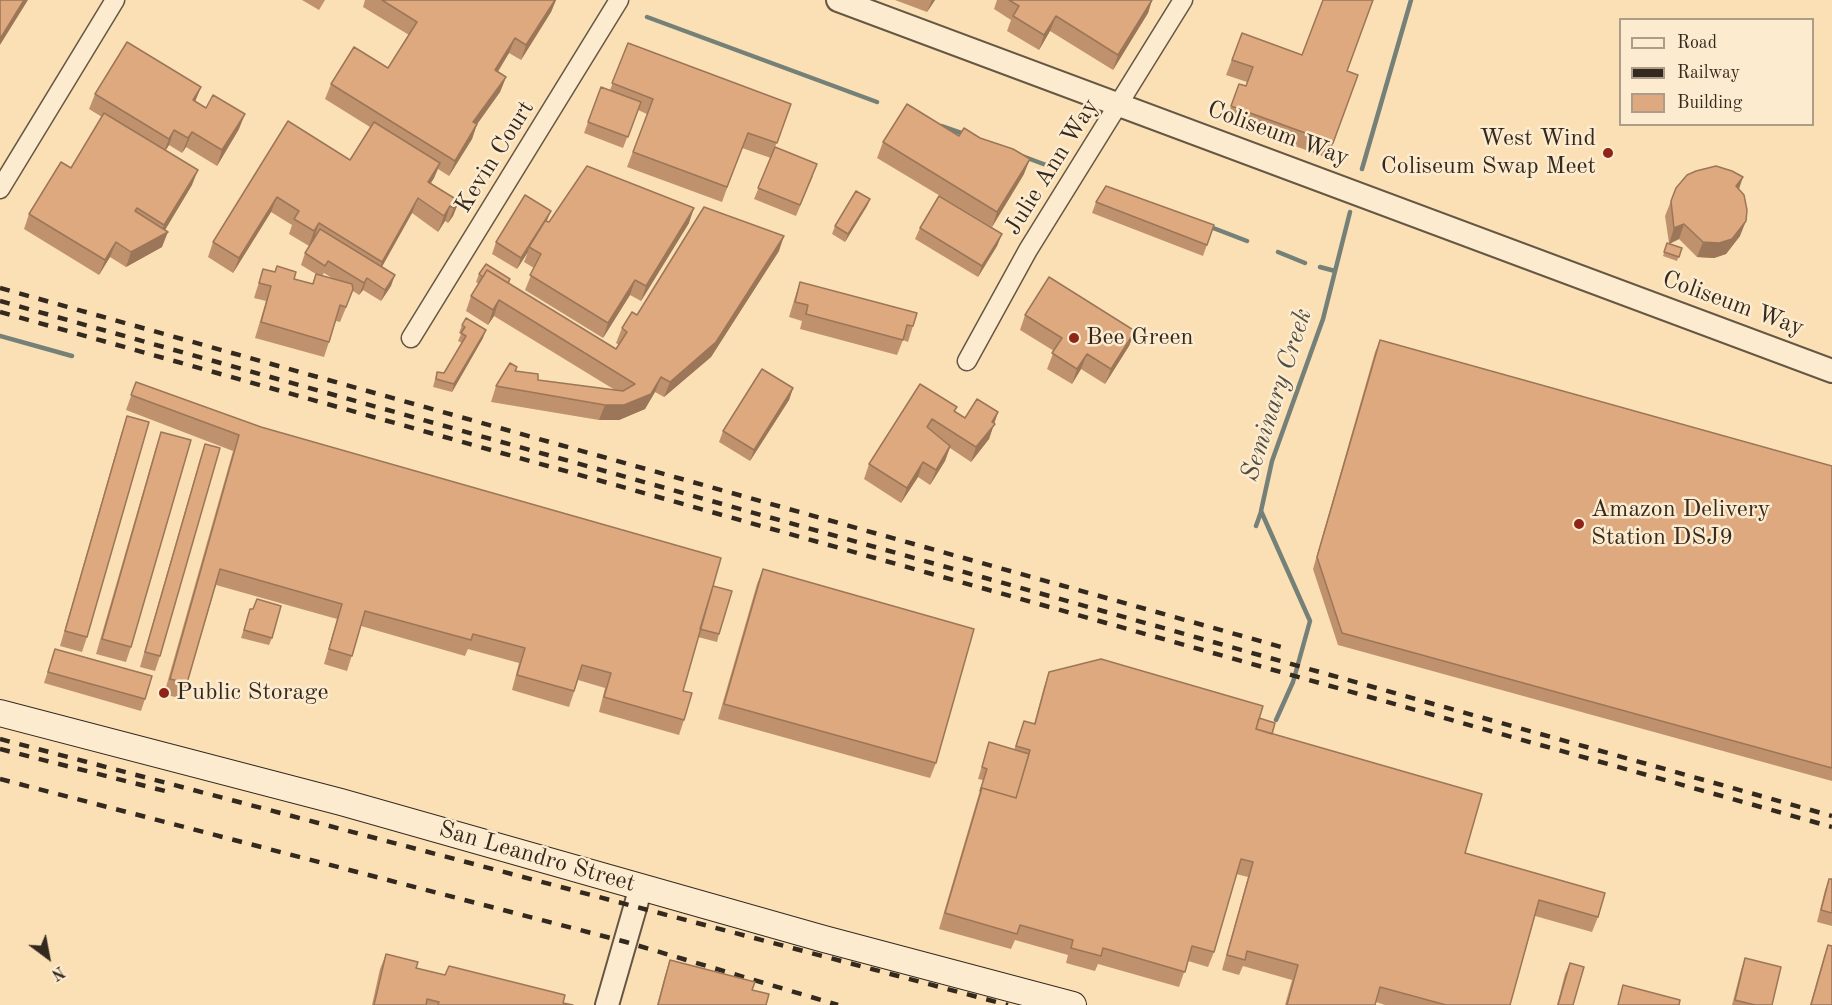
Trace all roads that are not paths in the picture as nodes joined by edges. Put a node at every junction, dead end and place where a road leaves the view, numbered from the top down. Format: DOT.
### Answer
graph roads {
  1 [pos="115,0"];
  2 [pos="619,0"];
  3 [pos="838,0"];
  4 [pos="1183,0"];
  5 [pos="1119,104"];
  6 [pos="0,189"];
  7 [pos="411,338"];
  8 [pos="967,361"];
  9 [pos="1832,371"];
  10 [pos="0,713"];
  11 [pos="641,887"];
  12 [pos="607,1005"];
  13 [pos="1073,1005"];
  1 -- 6 [label="street"];
  2 -- 7 [label="street, Kevin Court"];
  3 -- 5 [label="street, Coliseum Way"];
  4 -- 5 [label="street, Julie Ann Way"];
  5 -- 8 [label="street, Julie Ann Way"];
  5 -- 9 [label="street, Coliseum Way"];
  10 -- 11 [label="main road, San Leandro Street"];
  11 -- 12 [label="street"];
  11 -- 13 [label="main road, San Leandro Street"];
}
